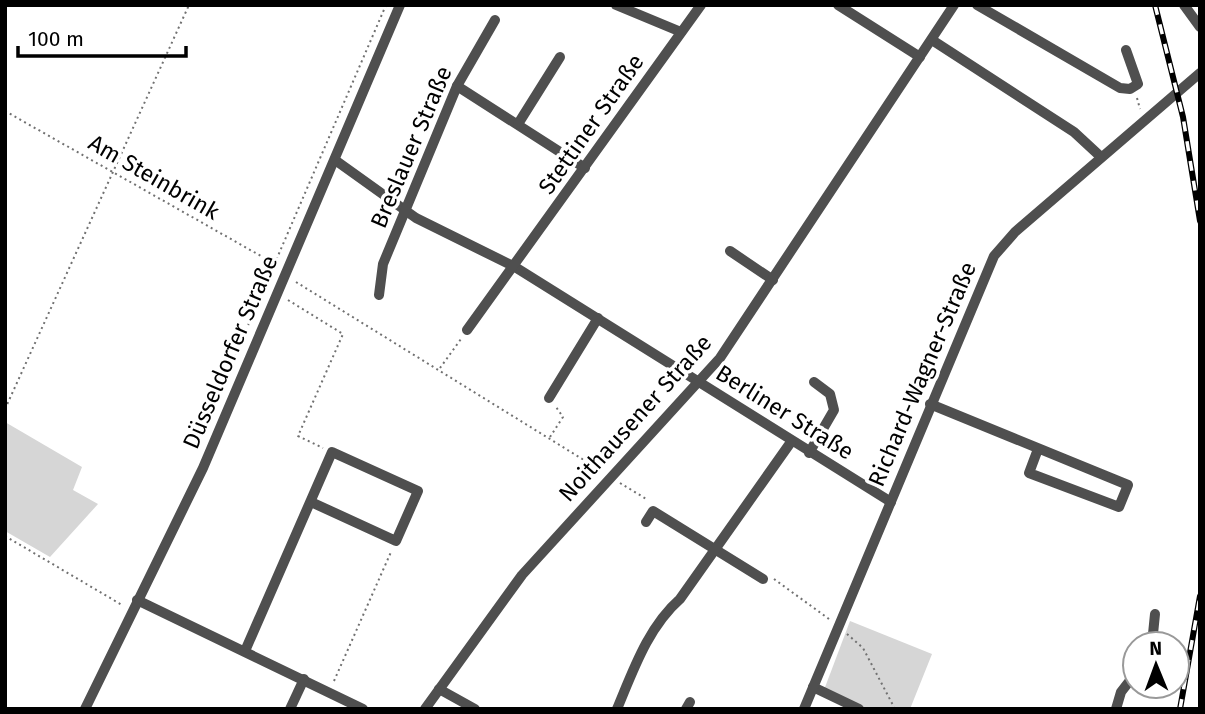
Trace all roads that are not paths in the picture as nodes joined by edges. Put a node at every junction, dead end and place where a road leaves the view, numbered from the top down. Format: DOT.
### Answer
graph roads {
  1 [pos="400,5"];
  2 [pos="616,5"];
  3 [pos="701,5"];
  4 [pos="838,5"];
  5 [pos="954,5"];
  6 [pos="977,5"];
  7 [pos="1184,5"];
  8 [pos="495,20"];
  9 [pos="1200,27"];
  10 [pos="681,32"];
  11 [pos="932,40"];
  12 [pos="1126,50"];
  13 [pos="560,57"];
  14 [pos="920,57"];
  15 [pos="1200,73"];
  16 [pos="457,86"];
  17 [pos="518,124"];
  18 [pos="1101,158"];
  19 [pos="335,159"];
  20 [pos="585,168"];
  21 [pos="405,211"];
  22 [pos="730,251"];
  23 [pos="515,267"];
  24 [pos="773,280"];
  25 [pos="379,295"];
  26 [pos="598,318"];
  27 [pos="467,330"];
  28 [pos="814,382"];
  29 [pos="699,383"];
  30 [pos="549,398"];
  31 [pos="930,404"];
  32 [pos="791,442"];
  33 [pos="1038,449"];
  34 [pos="809,453"];
  35 [pos="311,502"];
  36 [pos="891,502"];
  37 [pos="646,522"];
  38 [pos="715,546"];
  39 [pos="763,579"];
  40 [pos="134,606"];
  41 [pos="1154,614"];
  42 [pos="1153,630"];
  43 [pos="245,651"];
  44 [pos="304,679"];
  45 [pos="813,687"];
  46 [pos="439,689"];
  47 [pos="1121,692"];
  48 [pos="85,709"];
  49 [pos="290,709"];
  50 [pos="363,709"];
  51 [pos="425,709"];
  52 [pos="475,709"];
  53 [pos="617,709"];
  54 [pos="804,709"];
  55 [pos="859,709"];
  56 [pos="1116,709"];
  1 -- 19 [label="street, Düsseldorfer Straße"];
  2 -- 10 [label="street"];
  3 -- 10 [label="street, Stettiner Straße"];
  4 -- 14 [label="street"];
  5 -- 11 [label="street, Noithausener Straße"];
  6 -- 12 [label="street"];
  7 -- 9 [label="street"];
  8 -- 16 [label="street, Breslauer Straße"];
  10 -- 20 [label="street, Stettiner Straße"];
  11 -- 14 [label="street, Noithausener Straße"];
  11 -- 18 [label="street"];
  13 -- 17 [label="street"];
  14 -- 24 [label="street, Noithausener Straße"];
  15 -- 18 [label="street, Richard-Wagner-Straße"];
  16 -- 17 [label="street"];
  16 -- 21 [label="street, Breslauer Straße"];
  17 -- 20 [label="street"];
  18 -- 31 [label="street, Richard-Wagner-Straße"];
  19 -- 21 [label="street, Berliner Straße"];
  19 -- 40 [label="street, Düsseldorfer Straße"];
  20 -- 23 [label="street, Stettiner Straße"];
  21 -- 23 [label="street, Berliner Straße"];
  21 -- 25 [label="street, Breslauer Straße"];
  22 -- 24 [label="street"];
  23 -- 26 [label="street, Berliner Straße"];
  23 -- 27 [label="street"];
  24 -- 29 [label="street, Noithausener Straße"];
  26 -- 29 [label="street, Berliner Straße"];
  26 -- 30 [label="street"];
  28 -- 34 [label="street"];
  29 -- 32 [label="street, Berliner Straße"];
  29 -- 46 [label="street, Noithausener Straße"];
  31 -- 33 [label="street"];
  31 -- 36 [label="street, Richard-Wagner-Straße"];
  32 -- 34 [label="street, Berliner Straße"];
  32 -- 38 [label="street"];
  33 -- 33 [label="street"];
  34 -- 36 [label="street, Berliner Straße"];
  35 -- 35 [label="street"];
  35 -- 43 [label="street"];
  36 -- 45 [label="street, Richard-Wagner-Straße"];
  37 -- 38 [label="street"];
  38 -- 39 [label="street"];
  38 -- 53 [label="street"];
  40 -- 43 [label="street"];
  40 -- 48 [label="street, Düsseldorfer Straße"];
  41 -- 42 [label="street"];
  43 -- 44 [label="street"];
  44 -- 49 [label="street"];
  44 -- 50 [label="street"];
  45 -- 54 [label="street, Richard-Wagner-Straße"];
  45 -- 55 [label="street"];
  46 -- 51 [label="street, Noithausener Straße"];
  46 -- 52 [label="street"];
  47 -- 56 [label="street"];
}
